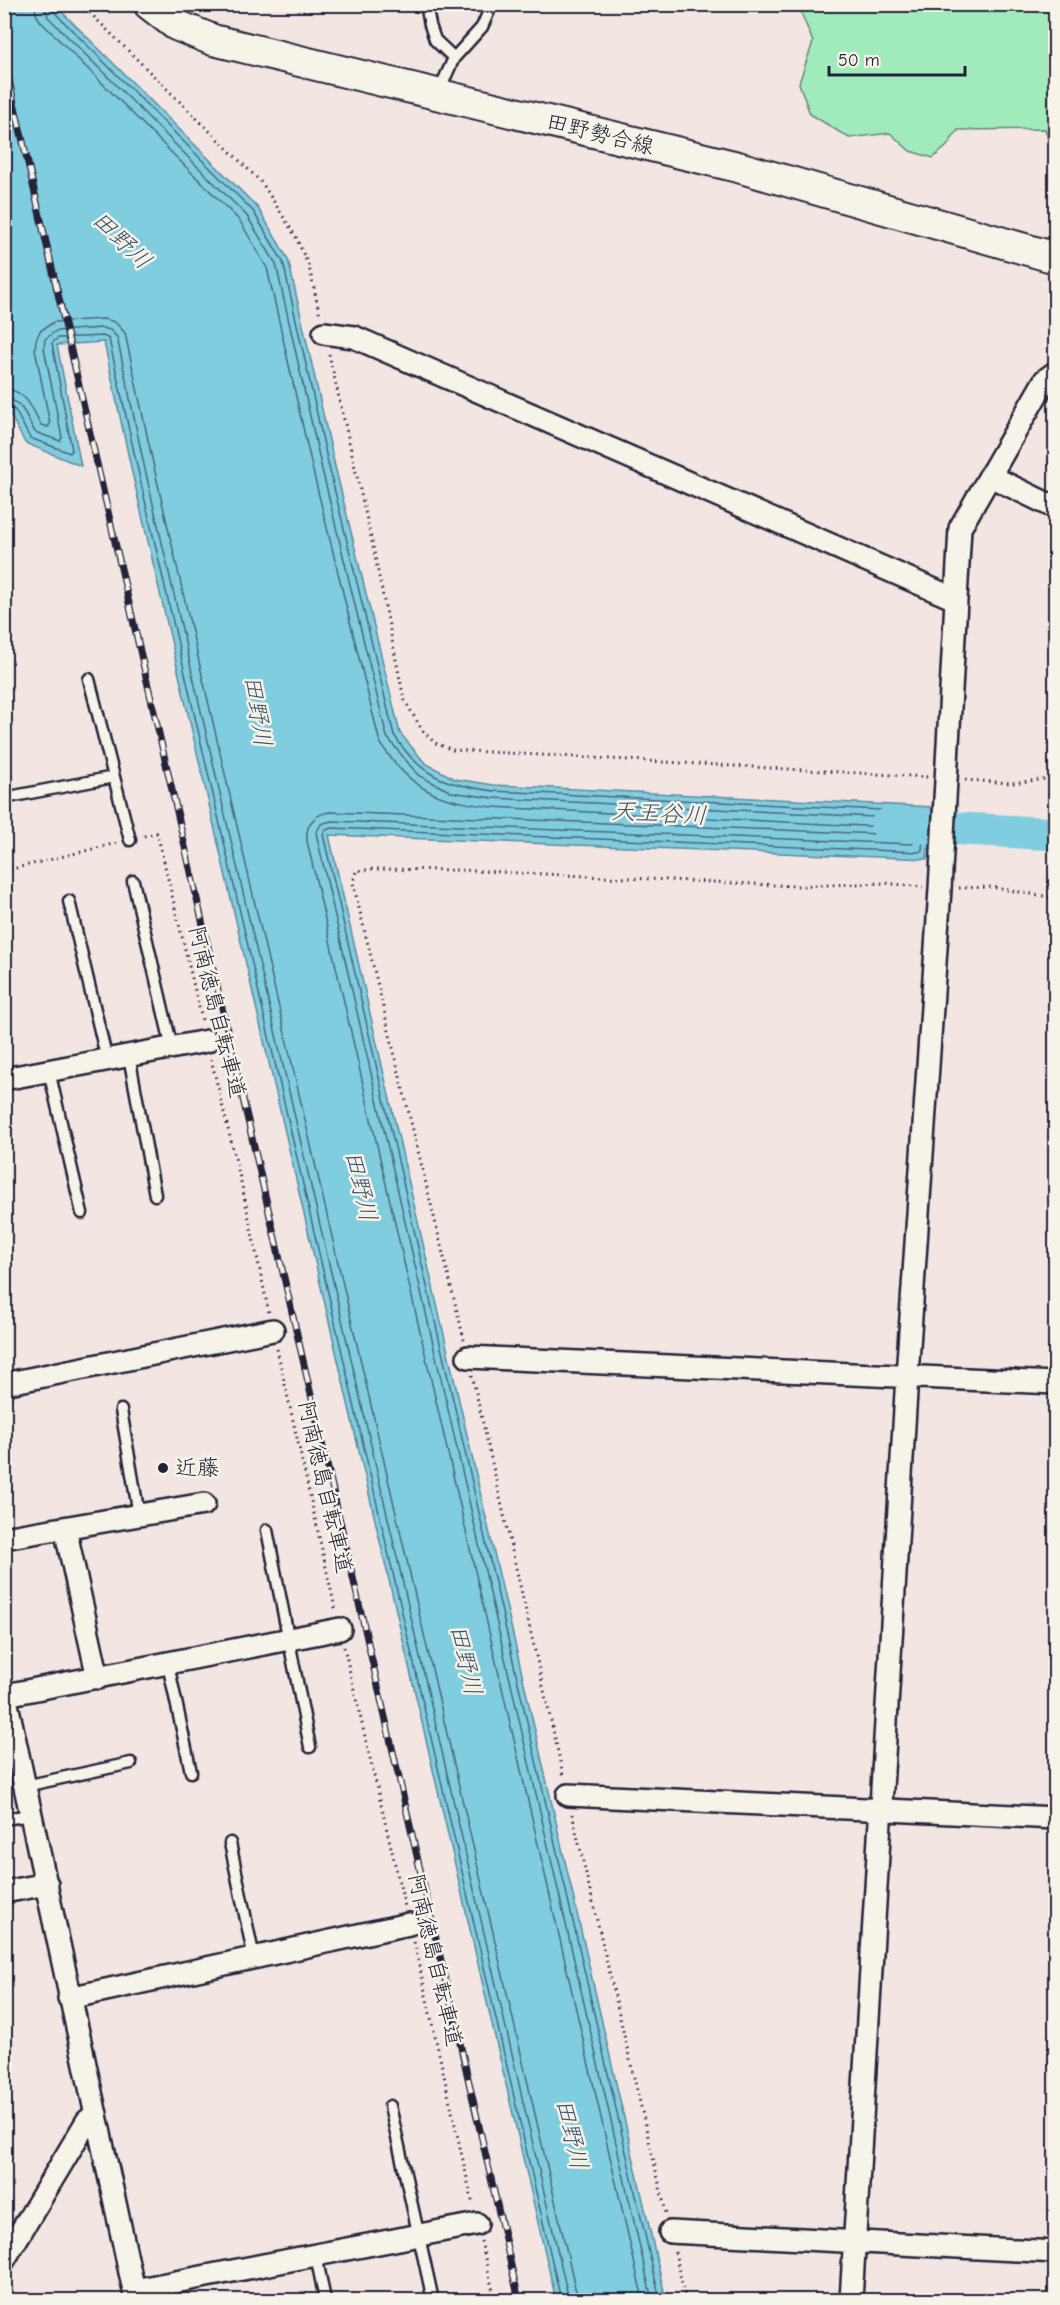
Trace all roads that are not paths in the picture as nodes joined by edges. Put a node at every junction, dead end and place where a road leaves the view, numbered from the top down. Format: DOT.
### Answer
graph roads {
  1 [pos="149,4"];
  2 [pos="426,4"];
  3 [pos="492,4"];
  4 [pos="454,57"];
  5 [pos="437,94"];
  6 [pos="1056,258"];
  7 [pos="324,333"];
  8 [pos="1056,372"];
  9 [pos="990,476"];
  10 [pos="1056,508"];
  11 [pos="955,599"];
  12 [pos="89,679"];
  13 [pos="114,777"];
  14 [pos="4,798"];
  15 [pos="130,840"];
  16 [pos="133,881"];
  17 [pos="69,901"];
  18 [pos="207,1041"];
  19 [pos="172,1048"];
  20 [pos="129,1056"];
  21 [pos="107,1060"];
  22 [pos="49,1071"];
  23 [pos="4,1079"];
  24 [pos="155,1195"];
  25 [pos="82,1213"];
  26 [pos="273,1330"];
  27 [pos="468,1357"];
  28 [pos="907,1376"];
  29 [pos="1056,1383"];
  30 [pos="4,1384"];
  31 [pos="121,1410"];
  32 [pos="204,1504"];
  33 [pos="139,1515"];
  34 [pos="65,1528"];
  35 [pos="267,1530"];
  36 [pos="4,1538"];
  37 [pos="340,1629"];
  38 [pos="288,1640"];
  39 [pos="168,1664"];
  40 [pos="98,1678"];
  41 [pos="5,1693"];
  42 [pos="310,1747"];
  43 [pos="131,1763"];
  44 [pos="191,1772"];
  45 [pos="25,1786"];
  46 [pos="568,1795"];
  47 [pos="880,1810"];
  48 [pos="31,1815"];
  49 [pos="1056,1818"];
  50 [pos="4,1820"];
  51 [pos="230,1843"];
  52 [pos="47,1884"];
  53 [pos="4,1892"];
  54 [pos="409,1924"];
  55 [pos="254,1958"];
  56 [pos="69,1998"];
  57 [pos="390,2106"];
  58 [pos="96,2114"];
  59 [pos="477,2224"];
  60 [pos="670,2232"];
  61 [pos="419,2235"];
  62 [pos="854,2242"];
  63 [pos="1056,2252"];
  64 [pos="316,2255"];
  65 [pos="4,2260"];
  66 [pos="135,2295"];
  67 [pos="325,2301"];
  68 [pos="433,2301"];
  69 [pos="851,2301"];
  1 -- 5 [label="main road, 田野勢合線"];
  2 -- 4 [label="lane"];
  3 -- 4 [label="lane"];
  4 -- 5 [label="lane"];
  5 -- 6 [label="main road, 田野勢合線"];
  7 -- 11 [label="street"];
  8 -- 9 [label="street"];
  9 -- 10 [label="street"];
  9 -- 11 [label="street"];
  11 -- 28 [label="street"];
  12 -- 13 [label="lane"];
  13 -- 14 [label="lane"];
  13 -- 15 [label="lane"];
  16 -- 19 [label="lane"];
  17 -- 21 [label="lane"];
  18 -- 19 [label="street"];
  19 -- 20 [label="street"];
  20 -- 21 [label="street"];
  20 -- 24 [label="lane"];
  21 -- 22 [label="street"];
  22 -- 23 [label="street"];
  22 -- 25 [label="lane"];
  26 -- 30 [label="street"];
  27 -- 28 [label="street"];
  28 -- 29 [label="street"];
  28 -- 47 [label="street"];
  31 -- 33 [label="lane"];
  32 -- 33 [label="street"];
  33 -- 34 [label="street"];
  34 -- 36 [label="street"];
  34 -- 40 [label="street"];
  35 -- 38 [label="lane"];
  37 -- 38 [label="street"];
  38 -- 39 [label="street"];
  38 -- 42 [label="lane"];
  39 -- 40 [label="street"];
  39 -- 44 [label="lane"];
  40 -- 41 [label="street"];
  41 -- 45 [label="street"];
  43 -- 45 [label="lane"];
  45 -- 48 [label="street"];
  46 -- 47 [label="street"];
  47 -- 49 [label="street"];
  47 -- 62 [label="street"];
  48 -- 50 [label="lane"];
  48 -- 52 [label="street"];
  51 -- 55 [label="lane"];
  52 -- 53 [label="street"];
  52 -- 56 [label="street"];
  54 -- 55 [label="street"];
  55 -- 56 [label="street"];
  56 -- 58 [label="street"];
  57 -- 61 [label="lane"];
  58 -- 65 [label="street"];
  58 -- 66 [label="street"];
  59 -- 61 [label="street"];
  60 -- 62 [label="street"];
  61 -- 64 [label="street"];
  61 -- 68 [label="lane"];
  62 -- 63 [label="street"];
  62 -- 69 [label="street"];
  64 -- 66 [label="street"];
  64 -- 67 [label="lane"];
}
